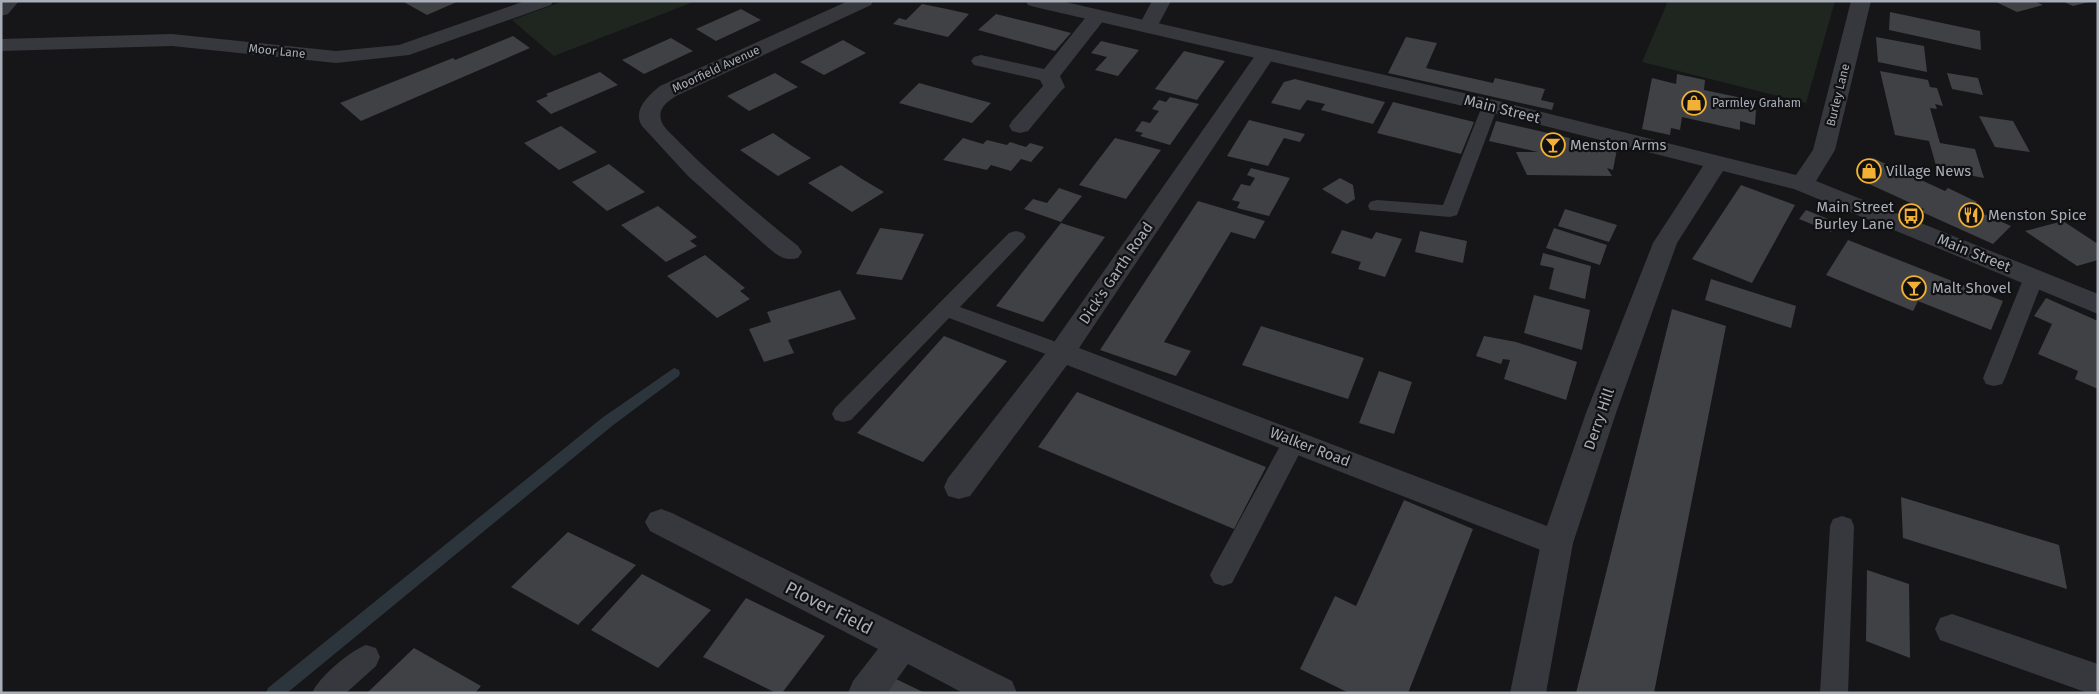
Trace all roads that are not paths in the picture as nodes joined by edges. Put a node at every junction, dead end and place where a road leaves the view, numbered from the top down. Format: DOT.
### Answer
graph roads {
  1 [pos="10,1"];
  2 [pos="544,1"];
  3 [pos="864,1"];
  4 [pos="1036,1"];
  5 [pos="1162,1"];
  6 [pos="1861,1"];
  7 [pos="1069,5"];
  8 [pos="1,10"];
  9 [pos="1097,16"];
  10 [pos="1148,27"];
  11 [pos="1,45"];
  12 [pos="1266,54"];
  13 [pos="981,60"];
  14 [pos="1049,76"];
  15 [pos="1490,106"];
  16 [pos="1020,126"];
  17 [pos="1717,162"];
  18 [pos="1802,184"];
  19 [pos="1377,206"];
  20 [pos="1016,237"];
  21 [pos="790,252"];
  22 [pos="2034,277"];
  23 [pos="2098,305"];
  24 [pos="945,309"];
  25 [pos="1062,352"];
  26 [pos="1994,378"];
  27 [pos="843,414"];
  28 [pos="1294,441"];
  29 [pos="959,487"];
  30 [pos="661,522"];
  31 [pos="1842,526"];
  32 [pos="1557,543"];
  33 [pos="1223,575"];
  34 [pos="1952,629"];
  35 [pos="901,645"];
  36 [pos="366,657"];
  37 [pos="2088,682"];
  38 [pos="326,693"];
  39 [pos="866,693"];
  40 [pos="999,693"];
  41 [pos="1528,693"];
  42 [pos="1834,693"];
  1 -- 8 [label="street"];
  2 -- 11 [label="street, Moor Lane"];
  3 -- 21 [label="street, Moorfield Avenue"];
  4 -- 7 [label="street, Main Street"];
  5 -- 10 [label="street"];
  6 -- 18 [label="street, Burley Lane"];
  7 -- 9 [label="street, Main Street"];
  9 -- 10 [label="street, Main Street"];
  9 -- 14 [label="street"];
  10 -- 12 [label="street, Main Street"];
  12 -- 15 [label="street, Main Street"];
  12 -- 25 [label="street, Dick's Garth Road"];
  13 -- 14 [label="street"];
  14 -- 16 [label="street"];
  15 -- 17 [label="street, Main Street"];
  15 -- 19 [label="lane"];
  17 -- 18 [label="street, Main Street"];
  17 -- 32 [label="street, Derry Hill"];
  18 -- 22 [label="street, Main Street"];
  20 -- 24 [label="lane"];
  22 -- 23 [label="street, Main Street"];
  22 -- 26 [label="lane"];
  24 -- 25 [label="lane"];
  24 -- 27 [label="lane"];
  25 -- 28 [label="street, Walker Road"];
  25 -- 29 [label="street, Dick's Garth Road"];
  28 -- 32 [label="street, Walker Road"];
  28 -- 33 [label="lane"];
  30 -- 35 [label="street, Plover Field"];
  31 -- 42 [label="lane"];
  32 -- 41 [label="street, Derry Hill"];
  34 -- 37 [label="street"];
  35 -- 39 [label="street"];
  35 -- 40 [label="street, Plover Field"];
  36 -- 38 [label="lane"];
}
